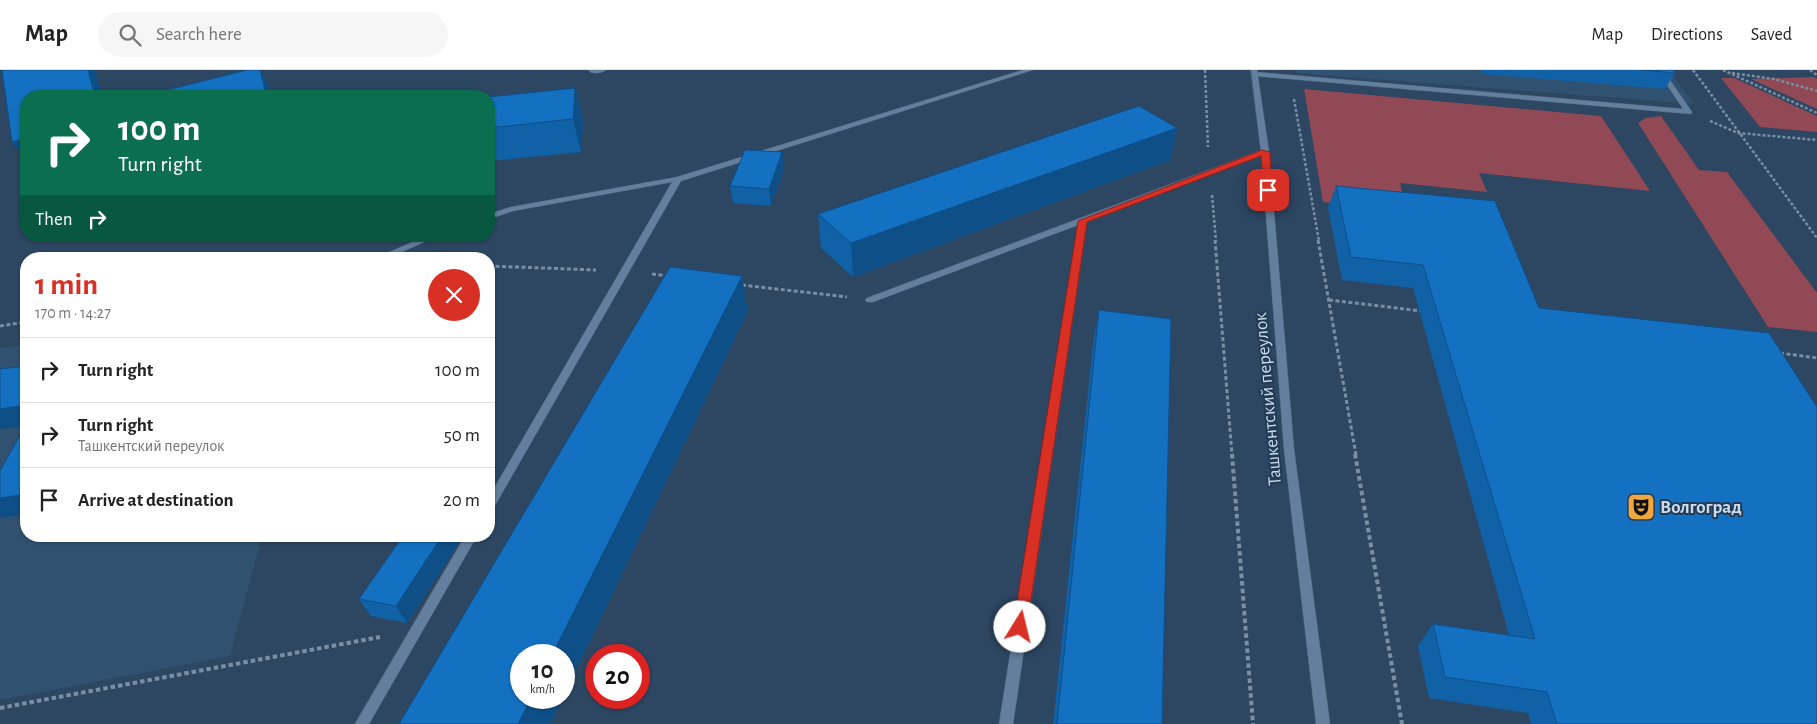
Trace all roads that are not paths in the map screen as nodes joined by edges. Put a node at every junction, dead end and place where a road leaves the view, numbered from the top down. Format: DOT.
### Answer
graph roads {
  1 [pos="603,70"];
  2 [pos="1030,70"];
  3 [pos="1660,70"];
  4 [pos="592,71"];
  5 [pos="1254,72"];
  6 [pos="1265,152"];
  7 [pos="678,179"];
  8 [pos="495,214"];
  9 [pos="1083,221"];
  10 [pos="419,242"];
  11 [pos="395,252"];
  12 [pos="870,300"];
  13 [pos="495,496"];
  14 [pos="468,542"];
  15 [pos="362,724"];
  16 [pos="1006,724"];
  17 [pos="1323,724"];
  1 -- 4 [label="street"];
  2 -- 7 [label="street"];
  3 -- 5 [label="street"];
  5 -- 6 [label="street, Ташкентский переулок"];
  6 -- 9 [label="street"];
  6 -- 17 [label="street, Ташкентский переулок"];
  7 -- 8 [label="street"];
  7 -- 13 [label="street"];
  9 -- 12 [label="street"];
  9 -- 16 [label="street"];
  10 -- 11 [label="street"];
  14 -- 15 [label="street"];
}
